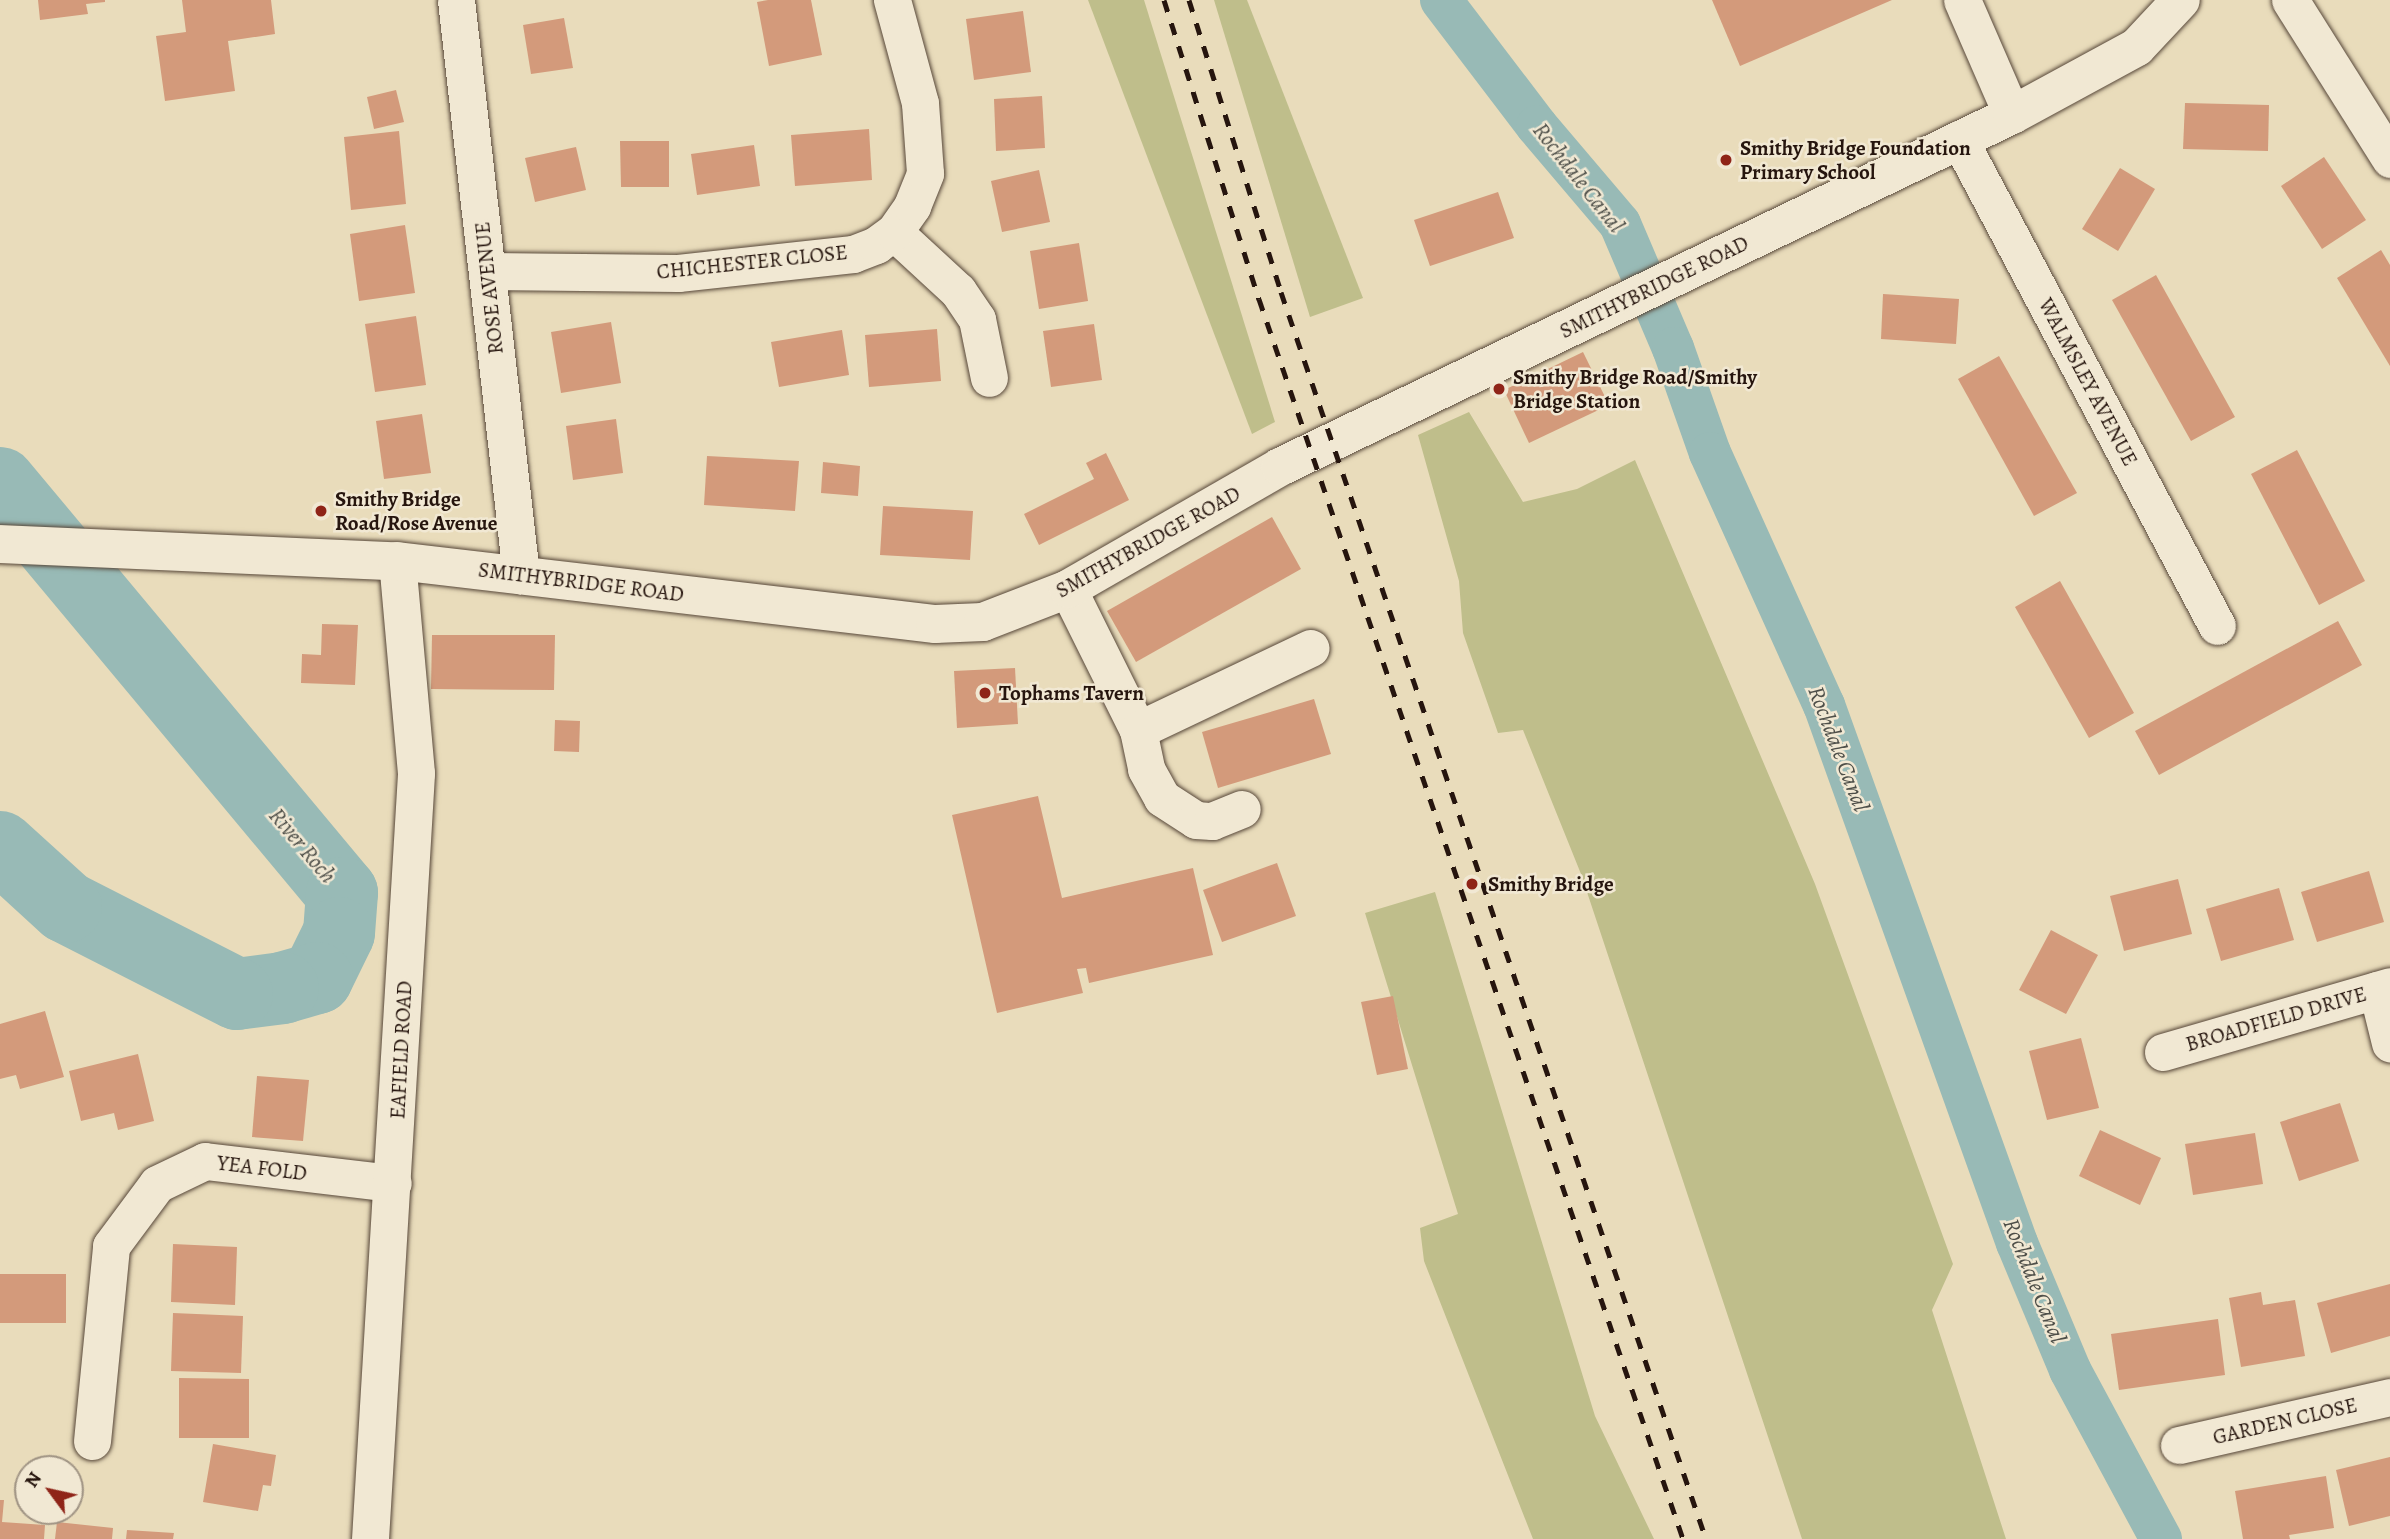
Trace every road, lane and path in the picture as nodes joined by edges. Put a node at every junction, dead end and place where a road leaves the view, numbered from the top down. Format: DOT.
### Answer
graph roads {
  1 [pos="456,0"];
  2 [pos="892,0"];
  3 [pos="1962,0"];
  4 [pos="2181,0"];
  5 [pos="2290,0"];
  6 [pos="2012,115"];
  7 [pos="1959,139"];
  8 [pos="2390,159"];
  9 [pos="894,232"];
  10 [pos="487,271"];
  11 [pos="989,378"];
  12 [pos="0,544"];
  13 [pos="397,561"];
  14 [pos="522,575"];
  15 [pos="1068,589"];
  16 [pos="2217,626"];
  17 [pos="1311,648"];
  18 [pos="1138,730"];
  19 [pos="1242,810"];
  20 [pos="2384,988"];
  21 [pos="2390,1043"];
  22 [pos="2163,1052"];
  23 [pos="393,1183"];
  24 [pos="2390,1397"];
  25 [pos="92,1441"];
  26 [pos="2179,1445"];
  27 [pos="370,1539"];
  1 -- 10 [label="street, ROSE AVENUE"];
  2 -- 9 [label="street, CHICHESTER CLOSE"];
  3 -- 6 [label="street"];
  4 -- 6 [label="street, SMITHYBRIDGE ROAD"];
  5 -- 8 [label="street"];
  6 -- 7 [label="street, SMITHYBRIDGE ROAD"];
  7 -- 15 [label="street, SMITHYBRIDGE ROAD"];
  7 -- 16 [label="street, WALMSLEY AVENUE"];
  9 -- 10 [label="street, CHICHESTER CLOSE"];
  9 -- 11 [label="street"];
  10 -- 14 [label="street, ROSE AVENUE"];
  12 -- 13 [label="street, SMITHYBRIDGE ROAD"];
  13 -- 14 [label="street, SMITHYBRIDGE ROAD"];
  13 -- 23 [label="street, EAFIELD ROAD"];
  14 -- 15 [label="street, SMITHYBRIDGE ROAD"];
  15 -- 18 [label="street"];
  17 -- 18 [label="street"];
  18 -- 19 [label="street"];
  20 -- 21 [label="street"];
  20 -- 22 [label="street, BROADFIELD DRIVE"];
  23 -- 25 [label="street, YEA FOLD"];
  23 -- 27 [label="street, EAFIELD ROAD"];
  24 -- 26 [label="street, GARDEN CLOSE"];
}
